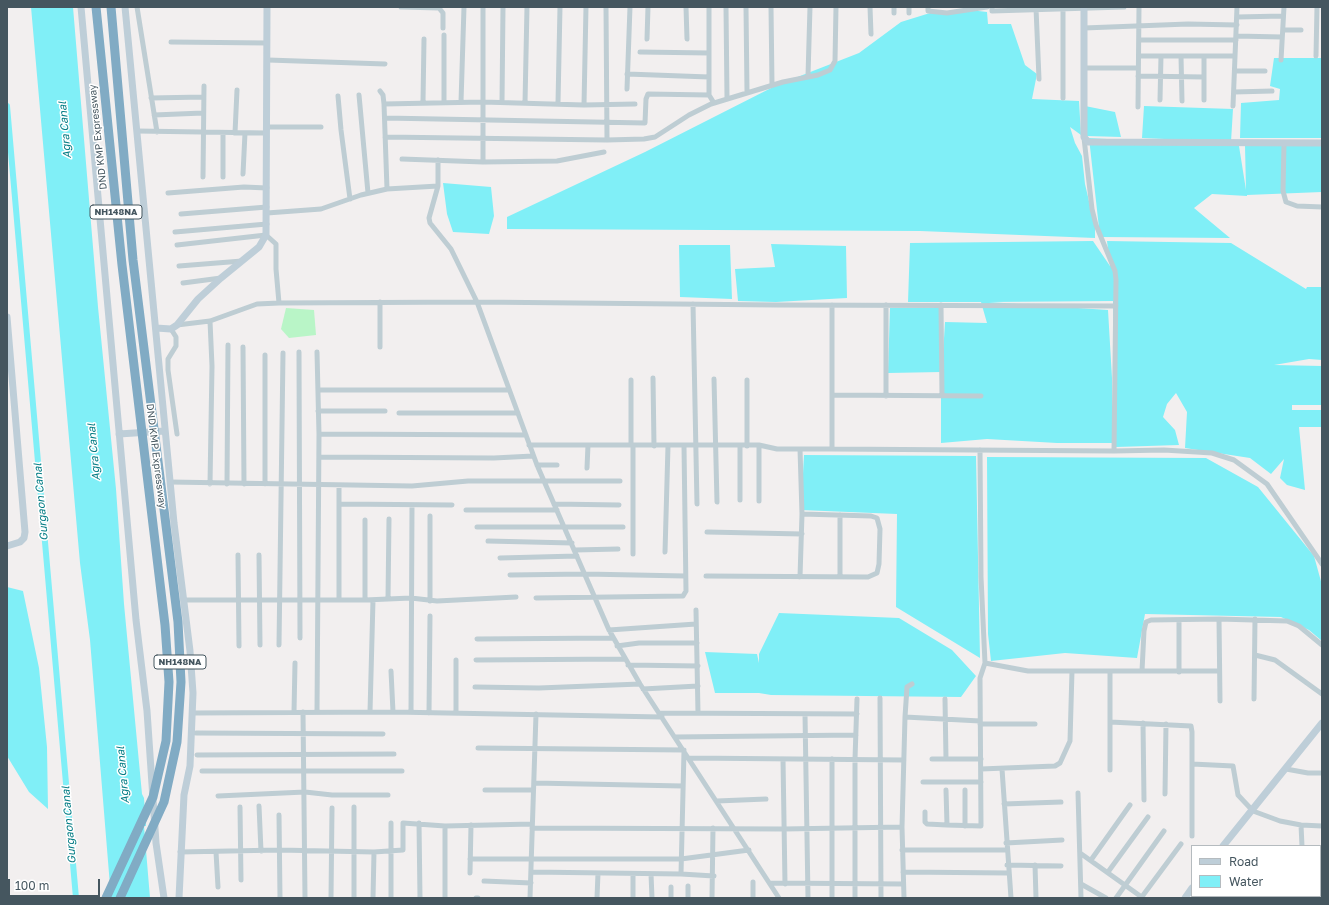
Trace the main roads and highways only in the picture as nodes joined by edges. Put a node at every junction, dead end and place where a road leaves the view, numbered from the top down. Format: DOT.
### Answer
graph roads {
  1 [pos="96,7"];
  2 [pos="111,7"];
  3 [pos="106,898"];
  4 [pos="120,898"];
  1 -- 3 [label="highway, DND KMP Expressway / NH148NA"];
  2 -- 4 [label="highway, DND KMP Expressway / NH148NA"];
}
